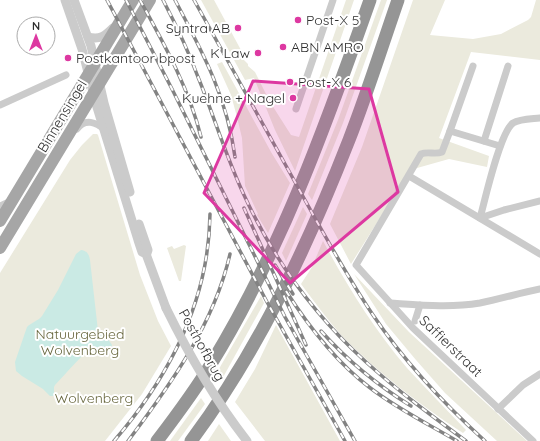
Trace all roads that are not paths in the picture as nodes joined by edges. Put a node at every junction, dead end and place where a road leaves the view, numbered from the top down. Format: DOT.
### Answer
graph roads {
  1 [pos="65,0"];
  2 [pos="74,0"];
  3 [pos="133,0"];
  4 [pos="150,0"];
  5 [pos="333,0"];
  6 [pos="370,0"];
  7 [pos="398,0"];
  8 [pos="120,22"];
  9 [pos="88,37"];
  10 [pos="95,64"];
  11 [pos="473,66"];
  12 [pos="508,66"];
  13 [pos="66,75"];
  14 [pos="89,75"];
  15 [pos="96,88"];
  16 [pos="0,105"];
  17 [pos="296,109"];
  18 [pos="540,118"];
  19 [pos="105,130"];
  20 [pos="450,131"];
  21 [pos="484,141"];
  22 [pos="500,146"];
  23 [pos="59,150"];
  24 [pos="409,176"];
  25 [pos="12,201"];
  26 [pos="540,201"];
  27 [pos="0,206"];
  28 [pos="480,218"];
  29 [pos="0,221"];
  30 [pos="0,248"];
  31 [pos="146,254"];
  32 [pos="540,254"];
  33 [pos="540,289"];
  34 [pos="390,303"];
  35 [pos="420,305"];
  36 [pos="415,321"];
  37 [pos="540,374"];
  38 [pos="498,409"];
  39 [pos="158,441"];
  40 [pos="191,441"];
  41 [pos="247,441"];
  42 [pos="533,441"];
  1 -- 14 [label="street"];
  2 -- 9 [label="street"];
  3 -- 8 [label="main road, Binnensingel"];
  4 -- 15 [label="main road, Binnensingel"];
  5 -- 17 [label="street"];
  6 -- 39 [label="highway"];
  7 -- 40 [label="highway"];
  8 -- 9 [label="street"];
  8 -- 10 [label="main road, Binnensingel"];
  9 -- 10 [label="street"];
  10 -- 14 [label="main road, Binnensingel"];
  10 -- 15 [label="street"];
  11 -- 20 [label="street"];
  12 -- 21 [label="street"];
  13 -- 16 [label="street"];
  14 -- 15 [label="street"];
  14 -- 25 [label="main road, Binnensingel"];
  15 -- 19 [label="street, Posthofbrug"];
  15 -- 23 [label="main road, Binnensingel"];
  15 -- 31 [label="street, Posthofbrug"];
  18 -- 22 [label="street"];
  19 -- 23 [label="street"];
  19 -- 31 [label="street, Posthofbrug"];
  20 -- 21 [label="street"];
  20 -- 24 [label="street"];
  21 -- 22 [label="street"];
  22 -- 28 [label="street"];
  23 -- 30 [label="main road, Binnensingel"];
  24 -- 28 [label="street"];
  24 -- 34 [label="street, Saffierstraat"];
  25 -- 27 [label="street"];
  25 -- 29 [label="main road, Binnensingel"];
  26 -- 28 [label="street"];
  28 -- 32 [label="street"];
  31 -- 41 [label="street, Posthofbrug, bridge"];
  33 -- 35 [label="street"];
  34 -- 35 [label="street"];
  34 -- 38 [label="street, Saffierstraat"];
  35 -- 36 [label="street"];
  37 -- 38 [label="street"];
  38 -- 42 [label="street, Saffierstraat"];
}
